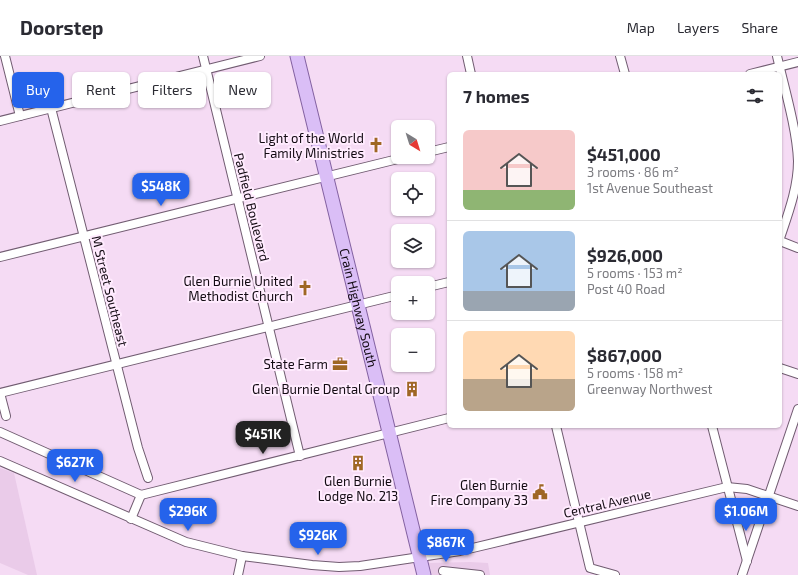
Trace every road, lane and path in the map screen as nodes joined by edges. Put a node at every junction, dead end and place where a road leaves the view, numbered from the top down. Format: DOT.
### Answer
graph roads {
  1 [pos="5,56"];
  2 [pos="203,56"];
  3 [pos="260,56"];
  4 [pos="297,56"];
  5 [pos="467,56"];
  6 [pos="620,56"];
  7 [pos="777,56"];
  8 [pos="798,62"];
  9 [pos="779,67"];
  10 [pos="206,69"];
  11 [pos="471,72"];
  12 [pos="624,72"];
  13 [pos="758,72"];
  14 [pos="780,72"];
  15 [pos="782,80"];
  16 [pos="64,105"];
  17 [pos="51,108"];
  18 [pos="20,116"];
  19 [pos="0,121"];
  20 [pos="447,147"];
  21 [pos="435,150"];
  22 [pos="391,161"];
  23 [pos="326,176"];
  24 [pos="237,198"];
  25 [pos="782,233"];
  26 [pos="84,236"];
  27 [pos="782,241"];
  28 [pos="798,248"];
  29 [pos="0,257"];
  30 [pos="447,282"];
  31 [pos="435,285"];
  32 [pos="391,297"];
  33 [pos="358,305"];
  34 [pos="268,326"];
  35 [pos="116,363"];
  36 [pos="782,369"];
  37 [pos="798,374"];
  38 [pos="0,393"];
  39 [pos="798,409"];
  40 [pos="6,416"];
  41 [pos="447,418"];
  42 [pos="556,428"];
  43 [pos="714,428"];
  44 [pos="0,432"];
  45 [pos="389,433"];
  46 [pos="300,456"];
  47 [pos="0,461"];
  48 [pos="148,478"];
  49 [pos="727,487"];
  50 [pos="141,496"];
  51 [pos="769,496"];
  52 [pos="798,506"];
  53 [pos="131,519"];
  54 [pos="578,522"];
  55 [pos="242,556"];
  56 [pos="420,558"];
  57 [pos="747,562"];
  58 [pos="443,571"];
  59 [pos="238,575"];
  60 [pos="424,575"];
  61 [pos="480,575"];
  62 [pos="615,575"];
  63 [pos="742,575"];
  1 -- 18 [label="street"];
  2 -- 10 [label="street, Padfield Boulevard"];
  3 -- 10 [label="street"];
  4 -- 23 [label="main road, Crain Highway South"];
  5 -- 11 [label="street"];
  6 -- 12 [label="street"];
  7 -- 9 [label="street"];
  8 -- 9 [label="street"];
  9 -- 13 [label="street"];
  9 -- 14 [label="street"];
  10 -- 16 [label="street"];
  10 -- 24 [label="street, Padfield Boulevard"];
  15 -- 25 [label="street"];
  17 -- 18 [label="street"];
  17 -- 26 [label="street, M Street Southeast"];
  18 -- 19 [label="street"];
  20 -- 21 [label="street"];
  22 -- 23 [label="street"];
  23 -- 24 [label="street"];
  23 -- 33 [label="main road, Crain Highway South"];
  24 -- 26 [label="street"];
  24 -- 34 [label="street, Padfield Boulevard"];
  26 -- 29 [label="street"];
  26 -- 35 [label="street, M Street Southeast"];
  27 -- 28 [label="street"];
  30 -- 31 [label="street"];
  32 -- 33 [label="street"];
  33 -- 34 [label="street"];
  33 -- 45 [label="main road, Crain Highway South"];
  34 -- 35 [label="street"];
  34 -- 46 [label="street, Padfield Boulevard"];
  35 -- 38 [label="street"];
  35 -- 48 [label="street, M Street Southeast"];
  36 -- 37 [label="street"];
  38 -- 40 [label="street"];
  39 -- 51 [label="street"];
  41 -- 45 [label="street"];
  42 -- 54 [label="street"];
  43 -- 49 [label="street"];
  44 -- 50 [label="street"];
  45 -- 46 [label="street"];
  45 -- 56 [label="main road, Crain Highway South"];
  46 -- 50 [label="street"];
  47 -- 53 [label="street, Central Avenue"];
  49 -- 51 [label="street, Central Avenue"];
  49 -- 54 [label="street, Central Avenue"];
  49 -- 57 [label="street"];
  50 -- 53 [label="street"];
  51 -- 52 [label="street, Central Avenue"];
  51 -- 57 [label="street"];
  53 -- 55 [label="street, Central Avenue"];
  54 -- 56 [label="street, Central Avenue"];
  54 -- 62 [label="street"];
  55 -- 56 [label="street, Central Avenue"];
  55 -- 59 [label="street"];
  56 -- 60 [label="main road, Crain Highway South"];
  57 -- 63 [label="street"];
  58 -- 61 [label="street"];
}
